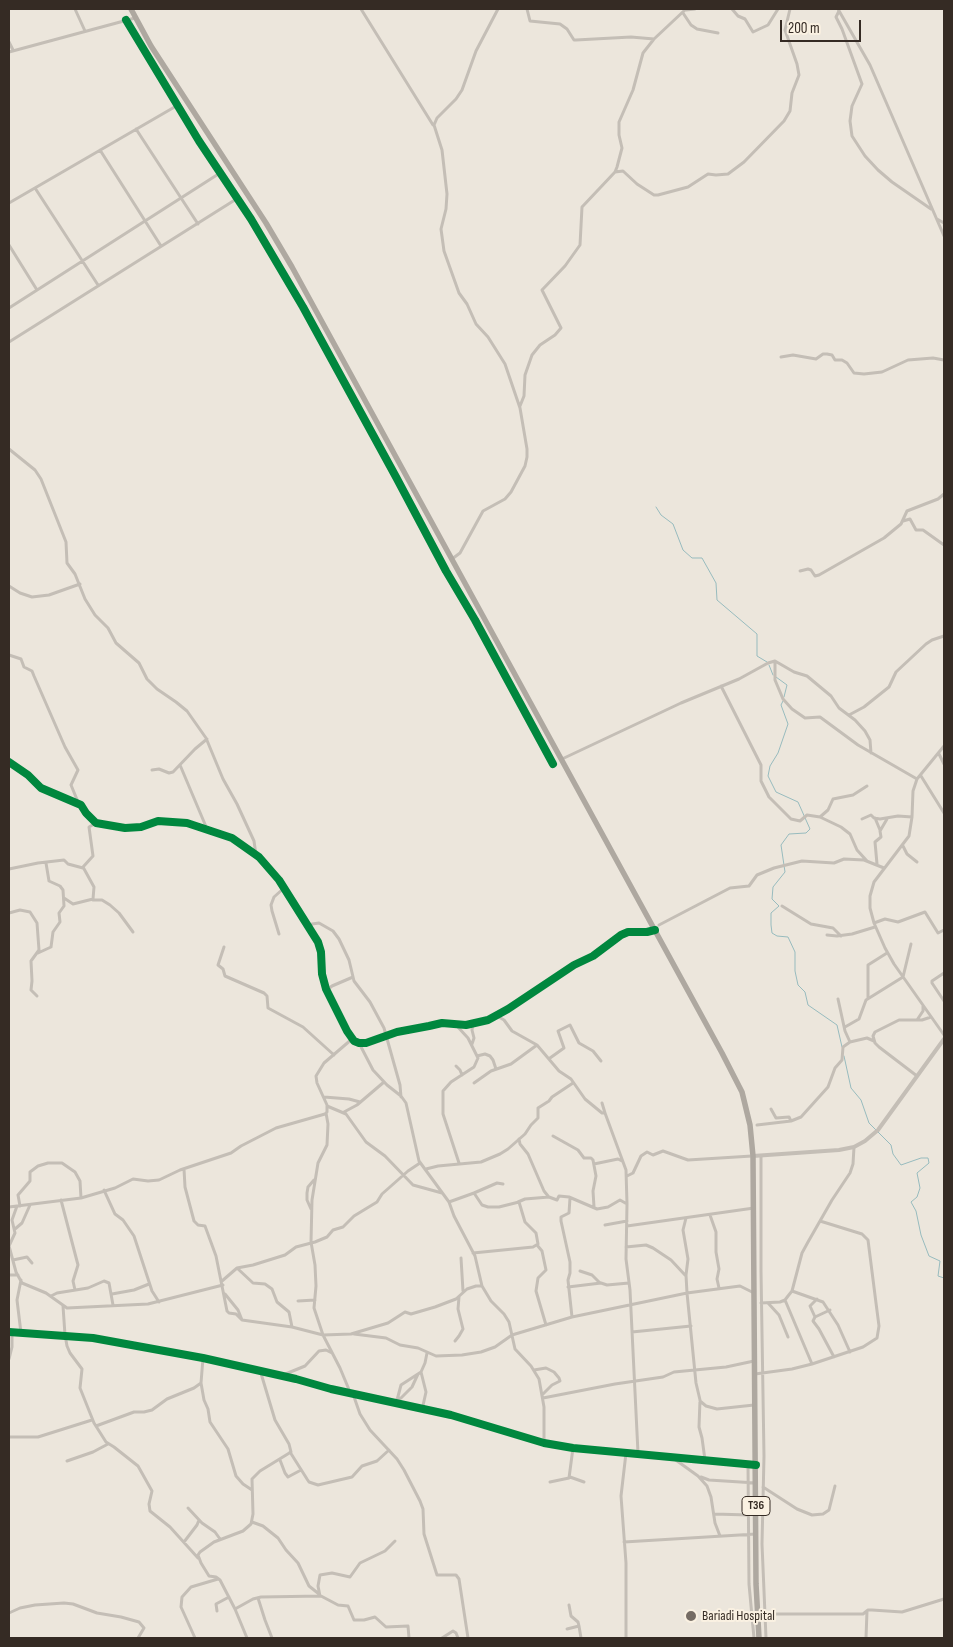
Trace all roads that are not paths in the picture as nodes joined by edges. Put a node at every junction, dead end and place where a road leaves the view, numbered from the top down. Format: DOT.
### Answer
graph roads {
  1 [pos="75,9"];
  2 [pos="130,9"];
  3 [pos="361,9"];
  4 [pos="498,9"];
  5 [pos="527,9"];
  6 [pos="695,9"];
  7 [pos="732,9"];
  8 [pos="778,9"];
  9 [pos="790,9"];
  10 [pos="838,10"];
  11 [pos="685,11"];
  12 [pos="136,18"];
  13 [pos="126,20"];
  14 [pos="85,31"];
  15 [pos="718,33"];
  16 [pos="654,39"];
  17 [pos="9,42"];
  18 [pos="11,51"];
  19 [pos="178,105"];
  20 [pos="434,125"];
  21 [pos="136,129"];
  22 [pos="100,150"];
  23 [pos="615,172"];
  24 [pos="220,173"];
  25 [pos="35,188"];
  26 [pos="181,198"];
  27 [pos="238,198"];
  28 [pos="9,203"];
  29 [pos="933,211"];
  30 [pos="937,218"];
  31 [pos="144,220"];
  32 [pos="944,223"];
  33 [pos="198,224"];
  34 [pos="944,236"];
  35 [pos="9,245"];
  36 [pos="161,246"];
  37 [pos="82,261"];
  38 [pos="98,285"];
  39 [pos="37,290"];
  40 [pos="9,308"];
  41 [pos="9,342"];
  42 [pos="781,357"];
  43 [pos="944,360"];
  44 [pos="520,408"];
  45 [pos="9,449"];
  46 [pos="944,494"];
  47 [pos="903,521"];
  48 [pos="944,545"];
  49 [pos="452,559"];
  50 [pos="800,571"];
  51 [pos="80,584"];
  52 [pos="9,586"];
  53 [pos="944,636"];
  54 [pos="9,655"];
  55 [pos="775,661"];
  56 [pos="721,686"];
  57 [pos="849,715"];
  58 [pos="207,739"];
  59 [pos="944,747"];
  60 [pos="871,753"];
  61 [pos="939,754"];
  62 [pos="562,759"];
  63 [pos="9,762"];
  64 [pos="553,764"];
  65 [pos="944,764"];
  66 [pos="180,765"];
  67 [pos="152,770"];
  68 [pos="921,776"];
  69 [pos="918,779"];
  70 [pos="867,786"];
  71 [pos="78,802"];
  72 [pos="944,813"];
  73 [pos="820,817"];
  74 [pos="912,817"];
  75 [pos="862,818"];
  76 [pos="875,818"];
  77 [pos="888,818"];
  78 [pos="96,822"];
  79 [pos="208,830"];
  80 [pos="880,831"];
  81 [pos="903,846"];
  82 [pos="256,854"];
  83 [pos="867,861"];
  84 [pos="46,862"];
  85 [pos="917,862"];
  86 [pos="877,865"];
  87 [pos="83,868"];
  88 [pos="884,868"];
  89 [pos="9,869"];
  90 [pos="284,888"];
  91 [pos="64,898"];
  92 [pos="92,900"];
  93 [pos="782,906"];
  94 [pos="9,913"];
  95 [pos="874,923"];
  96 [pos="659,925"];
  97 [pos="875,927"];
  98 [pos="309,928"];
  99 [pos="655,930"];
  100 [pos="944,930"];
  101 [pos="133,932"];
  102 [pos="279,934"];
  103 [pos="827,935"];
  104 [pos="841,936"];
  105 [pos="911,944"];
  106 [pos="224,947"];
  107 [pos="38,953"];
  108 [pos="887,953"];
  109 [pos="944,973"];
  110 [pos="353,977"];
  111 [pos="903,977"];
  112 [pos="327,990"];
  113 [pos="37,996"];
  114 [pos="868,998"];
  115 [pos="838,999"];
  116 [pos="944,1000"];
  117 [pos="922,1005"];
  118 [pos="496,1016"];
  119 [pos="931,1017"];
  120 [pos="917,1020"];
  121 [pos="472,1024"];
  122 [pos="456,1025"];
  123 [pos="845,1027"];
  124 [pos="386,1036"];
  125 [pos="944,1037"];
  126 [pos="352,1039"];
  127 [pos="850,1042"];
  128 [pos="874,1042"];
  129 [pos="360,1043"];
  130 [pos="472,1045"];
  131 [pos="537,1045"];
  132 [pos="334,1055"];
  133 [pos="477,1056"];
  134 [pos="550,1058"];
  135 [pos="601,1061"];
  136 [pos="456,1066"];
  137 [pos="496,1069"];
  138 [pos="462,1075"];
  139 [pos="917,1076"];
  140 [pos="384,1082"];
  141 [pos="474,1083"];
  142 [pos="573,1083"];
  143 [pos="324,1097"];
  144 [pos="401,1097"];
  145 [pos="360,1102"];
  146 [pos="602,1103"];
  147 [pos="327,1106"];
  148 [pos="771,1109"];
  149 [pos="344,1112"];
  150 [pos="326,1113"];
  151 [pos="605,1113"];
  152 [pos="791,1120"];
  153 [pos="757,1125"];
  154 [pos="554,1136"];
  155 [pos="519,1139"];
  156 [pos="854,1146"];
  157 [pos="753,1156"];
  158 [pos="761,1156"];
  159 [pos="622,1161"];
  160 [pos="420,1163"];
  161 [pos="459,1163"];
  162 [pos="594,1164"];
  163 [pos="426,1169"];
  164 [pos="184,1170"];
  165 [pos="404,1176"];
  166 [pos="626,1176"];
  167 [pos="503,1184"];
  168 [pos="104,1190"];
  169 [pos="443,1193"];
  170 [pos="474,1193"];
  171 [pos="549,1197"];
  172 [pos="81,1198"];
  173 [pos="570,1198"];
  174 [pos="61,1200"];
  175 [pos="449,1202"];
  176 [pos="517,1202"];
  177 [pos="628,1204"];
  178 [pos="30,1205"];
  179 [pos="18,1206"];
  180 [pos="9,1207"];
  181 [pos="594,1207"];
  182 [pos="754,1208"];
  183 [pos="710,1215"];
  184 [pos="686,1218"];
  185 [pos="627,1221"];
  186 [pos="820,1221"];
  187 [pos="605,1225"];
  188 [pos="627,1226"];
  189 [pos="14,1229"];
  190 [pos="310,1242"];
  191 [pos="537,1245"];
  192 [pos="626,1247"];
  193 [pos="474,1253"];
  194 [pos="461,1258"];
  195 [pos="13,1260"];
  196 [pos="32,1262"];
  197 [pos="237,1268"];
  198 [pos="580,1271"];
  199 [pos="9,1275"];
  200 [pos="18,1275"];
  201 [pos="686,1275"];
  202 [pos="20,1280"];
  203 [pos="222,1283"];
  204 [pos="601,1283"];
  205 [pos="629,1283"];
  206 [pos="149,1284"];
  207 [pos="482,1286"];
  208 [pos="568,1287"];
  209 [pos="719,1288"];
  210 [pos="76,1290"];
  211 [pos="792,1291"];
  212 [pos="463,1292"];
  213 [pos="687,1293"];
  214 [pos="754,1293"];
  215 [pos="112,1294"];
  216 [pos="224,1294"];
  217 [pos="51,1296"];
  218 [pos="459,1296"];
  219 [pos="817,1299"];
  220 [pos="315,1300"];
  221 [pos="785,1300"];
  222 [pos="298,1301"];
  223 [pos="159,1302"];
  224 [pos="761,1303"];
  225 [pos="767,1303"];
  226 [pos="630,1305"];
  227 [pos="63,1306"];
  228 [pos="113,1306"];
  229 [pos="830,1310"];
  230 [pos="572,1317"];
  231 [pos="815,1317"];
  232 [pos="242,1320"];
  233 [pos="546,1324"];
  234 [pos="690,1326"];
  235 [pos="292,1327"];
  236 [pos="11,1332"];
  237 [pos="632,1332"];
  238 [pos="21,1333"];
  239 [pos="351,1334"];
  240 [pos="65,1335"];
  241 [pos="323,1335"];
  242 [pos="512,1335"];
  243 [pos="788,1337"];
  244 [pos="454,1341"];
  245 [pos="850,1352"];
  246 [pos="333,1353"];
  247 [pos="427,1353"];
  248 [pos="834,1357"];
  249 [pos="203,1358"];
  250 [pos="9,1359"];
  251 [pos="754,1361"];
  252 [pos="812,1364"];
  253 [pos="260,1370"];
  254 [pos="534,1370"];
  255 [pos="694,1370"];
  256 [pos="420,1373"];
  257 [pos="755,1374"];
  258 [pos="764,1374"];
  259 [pos="283,1375"];
  260 [pos="634,1381"];
  261 [pos="201,1383"];
  262 [pos="351,1393"];
  263 [pos="543,1396"];
  264 [pos="700,1400"];
  265 [pos="396,1401"];
  266 [pos="755,1404"];
  267 [pos="422,1410"];
  268 [pos="92,1420"];
  269 [pos="96,1426"];
  270 [pos="9,1437"];
  271 [pos="544,1443"];
  272 [pos="108,1444"];
  273 [pos="573,1448"];
  274 [pos="389,1450"];
  275 [pos="290,1452"];
  276 [pos="626,1453"];
  277 [pos="638,1453"];
  278 [pos="672,1457"];
  279 [pos="280,1460"];
  280 [pos="705,1460"];
  281 [pos="67,1462"];
  282 [pos="748,1464"];
  283 [pos="756,1465"];
  284 [pos="302,1470"];
  285 [pos="698,1476"];
  286 [pos="570,1477"];
  287 [pos="550,1482"];
  288 [pos="584,1482"];
  289 [pos="749,1482"];
  290 [pos="756,1483"];
  291 [pos="763,1486"];
  292 [pos="835,1486"];
  293 [pos="252,1490"];
  294 [pos="188,1508"];
  295 [pos="714,1514"];
  296 [pos="749,1515"];
  297 [pos="199,1519"];
  298 [pos="252,1522"];
  299 [pos="752,1534"];
  300 [pos="720,1536"];
  301 [pos="220,1539"];
  302 [pos="395,1541"];
  303 [pos="184,1542"];
  304 [pos="624,1542"];
  305 [pos="198,1558"];
  306 [pos="218,1579"];
  307 [pos="320,1595"];
  308 [pos="229,1597"];
  309 [pos="258,1598"];
  310 [pos="944,1599"];
  311 [pos="569,1605"];
  312 [pos="236,1609"];
  313 [pos="217,1611"];
  314 [pos="866,1611"];
  315 [pos="9,1613"];
  316 [pos="758,1614"];
  317 [pos="765,1614"];
  318 [pos="579,1626"];
  319 [pos="567,1629"];
  320 [pos="138,1638"];
  321 [pos="195,1638"];
  322 [pos="247,1638"];
  323 [pos="272,1638"];
  324 [pos="409,1638"];
  325 [pos="442,1638"];
  326 [pos="458,1638"];
  327 [pos="468,1638"];
  328 [pos="581,1638"];
  329 [pos="626,1638"];
  330 [pos="754,1638"];
  331 [pos="759,1638"];
  332 [pos="766,1638"];
  333 [pos="866,1638"];
  1 -- 14 [label="street"];
  2 -- 12 [label="highway, T36"];
  3 -- 20 [label="street"];
  4 -- 20 [label="street"];
  5 -- 16 [label="street"];
  6 -- 11 [label="street"];
  7 -- 8 [label="street"];
  9 -- 23 [label="street"];
  10 -- 29 [label="street"];
  10 -- 29 [label="street"];
  11 -- 15 [label="street"];
  11 -- 16 [label="street"];
  12 -- 13 [label="street"];
  12 -- 49 [label="highway, T36"];
  13 -- 14 [label="street"];
  13 -- 19 [label="street"];
  14 -- 18 [label="street"];
  16 -- 23 [label="street"];
  17 -- 18 [label="street"];
  19 -- 21 [label="street"];
  19 -- 24 [label="street"];
  20 -- 44 [label="street"];
  21 -- 22 [label="street"];
  21 -- 26 [label="street"];
  22 -- 25 [label="street"];
  22 -- 31 [label="street"];
  23 -- 44 [label="street"];
  24 -- 26 [label="street"];
  24 -- 27 [label="street"];
  25 -- 28 [label="street"];
  25 -- 37 [label="street"];
  26 -- 31 [label="street"];
  26 -- 33 [label="street"];
  27 -- 33 [label="street"];
  27 -- 64 [label="street"];
  29 -- 30 [label="street"];
  30 -- 32 [label="street"];
  30 -- 34 [label="street"];
  31 -- 36 [label="street"];
  31 -- 37 [label="street"];
  33 -- 36 [label="street"];
  35 -- 39 [label="street"];
  36 -- 38 [label="street"];
  37 -- 38 [label="street"];
  37 -- 39 [label="street"];
  38 -- 41 [label="street"];
  39 -- 40 [label="street"];
  42 -- 43 [label="street"];
  44 -- 49 [label="street"];
  45 -- 51 [label="street"];
  46 -- 47 [label="street"];
  47 -- 48 [label="street"];
  47 -- 50 [label="street"];
  49 -- 62 [label="highway, T36"];
  51 -- 52 [label="street"];
  51 -- 58 [label="street"];
  53 -- 57 [label="street"];
  54 -- 71 [label="street"];
  55 -- 56 [label="street"];
  55 -- 57 [label="street"];
  55 -- 60 [label="street"];
  56 -- 62 [label="street"];
  56 -- 73 [label="street"];
  57 -- 60 [label="street"];
  58 -- 66 [label="street"];
  58 -- 82 [label="street"];
  59 -- 61 [label="street"];
  60 -- 69 [label="street"];
  61 -- 65 [label="street"];
  61 -- 68 [label="street"];
  62 -- 99 [label="highway, T36"];
  63 -- 71 [label="street"];
  66 -- 67 [label="street"];
  66 -- 79 [label="street"];
  68 -- 69 [label="street"];
  68 -- 72 [label="street"];
  69 -- 74 [label="street"];
  70 -- 73 [label="street"];
  71 -- 78 [label="street"];
  73 -- 83 [label="street"];
  74 -- 77 [label="street"];
  74 -- 81 [label="street"];
  75 -- 76 [label="street"];
  76 -- 77 [label="street"];
  76 -- 80 [label="street"];
  77 -- 80 [label="street"];
  78 -- 79 [label="street"];
  78 -- 87 [label="street"];
  79 -- 82 [label="street"];
  80 -- 86 [label="street"];
  81 -- 85 [label="street"];
  81 -- 88 [label="street"];
  82 -- 90 [label="street"];
  83 -- 86 [label="street"];
  83 -- 96 [label="street"];
  84 -- 87 [label="street"];
  84 -- 89 [label="street"];
  84 -- 91 [label="street"];
  86 -- 88 [label="street"];
  87 -- 92 [label="street"];
  88 -- 95 [label="street"];
  90 -- 98 [label="street"];
  90 -- 102 [label="street"];
  91 -- 92 [label="street"];
  91 -- 107 [label="street"];
  92 -- 101 [label="street"];
  93 -- 104 [label="street"];
  94 -- 107 [label="street"];
  95 -- 97 [label="street"];
  95 -- 100 [label="street"];
  97 -- 104 [label="street"];
  97 -- 108 [label="street"];
  98 -- 110 [label="street"];
  98 -- 112 [label="street"];
  99 -- 118 [label="street"];
  99 -- 157 [label="highway, T36"];
  103 -- 104 [label="street"];
  105 -- 111 [label="street"];
  106 -- 132 [label="street"];
  107 -- 113 [label="street"];
  108 -- 111 [label="street"];
  108 -- 114 [label="street"];
  109 -- 116 [label="street"];
  110 -- 112 [label="street"];
  110 -- 124 [label="street"];
  111 -- 114 [label="street"];
  111 -- 117 [label="street"];
  112 -- 126 [label="street"];
  114 -- 123 [label="street"];
  115 -- 123 [label="street"];
  117 -- 119 [label="street"];
  117 -- 120 [label="street"];
  118 -- 121 [label="street"];
  118 -- 131 [label="street"];
  119 -- 120 [label="street"];
  119 -- 125 [label="street"];
  120 -- 128 [label="street"];
  121 -- 122 [label="street"];
  121 -- 130 [label="street"];
  122 -- 124 [label="street"];
  122 -- 130 [label="street"];
  123 -- 127 [label="street"];
  124 -- 129 [label="street"];
  124 -- 144 [label="street"];
  125 -- 139 [label="street"];
  126 -- 129 [label="street"];
  126 -- 132 [label="street"];
  127 -- 128 [label="street"];
  127 -- 152 [label="street"];
  128 -- 139 [label="street"];
  129 -- 140 [label="street"];
  130 -- 133 [label="street"];
  131 -- 134 [label="street"];
  131 -- 137 [label="street"];
  132 -- 143 [label="street"];
  133 -- 137 [label="street"];
  133 -- 138 [label="street"];
  134 -- 135 [label="street"];
  134 -- 142 [label="street"];
  136 -- 138 [label="street"];
  137 -- 141 [label="street"];
  138 -- 161 [label="street"];
  139 -- 156 [label="street"];
  140 -- 144 [label="street"];
  140 -- 145 [label="street"];
  142 -- 151 [label="street"];
  142 -- 155 [label="street"];
  143 -- 145 [label="street"];
  143 -- 147 [label="street"];
  144 -- 160 [label="street"];
  145 -- 149 [label="street"];
  146 -- 151 [label="street"];
  147 -- 149 [label="street"];
  147 -- 150 [label="street"];
  148 -- 152 [label="street"];
  149 -- 165 [label="street"];
  150 -- 164 [label="street"];
  150 -- 190 [label="street"];
  151 -- 159 [label="street"];
  152 -- 153 [label="street"];
  154 -- 162 [label="street"];
  155 -- 161 [label="street"];
  155 -- 171 [label="street"];
  156 -- 158 [label="street"];
  156 -- 186 [label="street"];
  157 -- 158 [label="street"];
  157 -- 166 [label="street"];
  157 -- 182 [label="highway, T36"];
  158 -- 224 [label="street"];
  159 -- 162 [label="street"];
  159 -- 166 [label="street"];
  160 -- 163 [label="street"];
  160 -- 165 [label="street"];
  161 -- 163 [label="street"];
  162 -- 181 [label="street"];
  163 -- 169 [label="street"];
  164 -- 168 [label="street"];
  164 -- 203 [label="street"];
  165 -- 169 [label="street"];
  165 -- 190 [label="street"];
  166 -- 177 [label="street"];
  167 -- 170 [label="street"];
  168 -- 172 [label="street"];
  168 -- 206 [label="street"];
  169 -- 175 [label="street"];
  170 -- 175 [label="street"];
  170 -- 176 [label="street"];
  171 -- 173 [label="street"];
  171 -- 176 [label="street"];
  172 -- 174 [label="street"];
  172 -- 179 [label="street"];
  173 -- 181 [label="street"];
  173 -- 208 [label="street"];
  174 -- 178 [label="street"];
  174 -- 210 [label="street"];
  175 -- 193 [label="street"];
  176 -- 191 [label="street"];
  177 -- 181 [label="street"];
  177 -- 185 [label="street"];
  178 -- 179 [label="street"];
  178 -- 189 [label="street"];
  179 -- 180 [label="street"];
  179 -- 189 [label="street"];
  182 -- 183 [label="street"];
  182 -- 214 [label="highway, T36"];
  183 -- 184 [label="street"];
  183 -- 209 [label="street"];
  184 -- 188 [label="street"];
  184 -- 201 [label="street"];
  185 -- 187 [label="street"];
  185 -- 188 [label="street"];
  186 -- 211 [label="street"];
  186 -- 245 [label="street"];
  188 -- 192 [label="street"];
  189 -- 195 [label="street"];
  190 -- 197 [label="street"];
  190 -- 220 [label="street"];
  191 -- 193 [label="street"];
  191 -- 233 [label="street"];
  192 -- 201 [label="street"];
  192 -- 205 [label="street"];
  193 -- 207 [label="street"];
  194 -- 212 [label="street"];
  195 -- 196 [label="street"];
  195 -- 200 [label="street"];
  197 -- 203 [label="street"];
  197 -- 235 [label="street"];
  198 -- 204 [label="street"];
  199 -- 200 [label="street"];
  200 -- 202 [label="street"];
  201 -- 213 [label="street"];
  202 -- 217 [label="street"];
  202 -- 238 [label="street"];
  203 -- 216 [label="street"];
  203 -- 223 [label="street"];
  204 -- 205 [label="street"];
  204 -- 208 [label="street"];
  205 -- 226 [label="street"];
  206 -- 215 [label="street"];
  206 -- 223 [label="street"];
  207 -- 212 [label="street"];
  207 -- 242 [label="street"];
  208 -- 230 [label="street"];
  209 -- 213 [label="street"];
  209 -- 214 [label="street"];
  210 -- 215 [label="street"];
  210 -- 217 [label="street"];
  211 -- 219 [label="street"];
  211 -- 221 [label="street"];
  212 -- 218 [label="street"];
  213 -- 226 [label="street"];
  213 -- 234 [label="street"];
  214 -- 251 [label="highway, T36"];
  215 -- 228 [label="street"];
  216 -- 232 [label="street"];
  216 -- 232 [label="street"];
  217 -- 227 [label="street"];
  218 -- 239 [label="street"];
  218 -- 244 [label="street"];
  219 -- 229 [label="street"];
  219 -- 231 [label="street"];
  220 -- 222 [label="street"];
  220 -- 241 [label="street"];
  221 -- 225 [label="street"];
  221 -- 252 [label="street"];
  223 -- 228 [label="street"];
  224 -- 225 [label="street"];
  224 -- 258 [label="street"];
  225 -- 243 [label="street"];
  226 -- 230 [label="street"];
  226 -- 237 [label="street"];
  227 -- 228 [label="street"];
  227 -- 240 [label="street"];
  229 -- 231 [label="street"];
  229 -- 245 [label="street"];
  230 -- 233 [label="street"];
  231 -- 248 [label="street"];
  232 -- 235 [label="street"];
  233 -- 242 [label="street"];
  234 -- 237 [label="street"];
  234 -- 255 [label="street"];
  235 -- 241 [label="street"];
  236 -- 238 [label="street"];
  236 -- 250 [label="street"];
  237 -- 260 [label="street"];
  238 -- 240 [label="street"];
  239 -- 241 [label="street"];
  239 -- 247 [label="street"];
  240 -- 249 [label="street"];
  240 -- 268 [label="street"];
  241 -- 246 [label="street"];
  242 -- 247 [label="street"];
  242 -- 254 [label="street"];
  245 -- 248 [label="street"];
  246 -- 259 [label="street"];
  246 -- 262 [label="street"];
  247 -- 256 [label="street"];
  248 -- 252 [label="street"];
  249 -- 253 [label="street"];
  249 -- 261 [label="street"];
  251 -- 255 [label="street"];
  251 -- 257 [label="highway, T36"];
  252 -- 258 [label="street"];
  253 -- 259 [label="street"];
  253 -- 275 [label="street"];
  254 -- 263 [label="street"];
  254 -- 263 [label="street"];
  255 -- 260 [label="street"];
  255 -- 264 [label="street"];
  256 -- 265 [label="street"];
  256 -- 265 [label="street"];
  256 -- 267 [label="street"];
  257 -- 258 [label="street"];
  257 -- 266 [label="highway, T36"];
  258 -- 291 [label="street"];
  259 -- 262 [label="street"];
  260 -- 263 [label="street"];
  260 -- 277 [label="street"];
  261 -- 269 [label="street"];
  261 -- 293 [label="street"];
  262 -- 265 [label="street"];
  262 -- 274 [label="street"];
  263 -- 271 [label="street"];
  264 -- 266 [label="street"];
  264 -- 280 [label="street"];
  265 -- 267 [label="street"];
  266 -- 283 [label="highway, T36"];
  267 -- 271 [label="street"];
  268 -- 269 [label="street"];
  268 -- 270 [label="street"];
  269 -- 272 [label="street"];
  271 -- 273 [label="street"];
  272 -- 281 [label="street"];
  272 -- 303 [label="street"];
  273 -- 276 [label="street"];
  273 -- 286 [label="street"];
  274 -- 284 [label="street"];
  274 -- 327 [label="street"];
  275 -- 279 [label="street"];
  275 -- 284 [label="street"];
  276 -- 277 [label="street"];
  276 -- 304 [label="street"];
  277 -- 278 [label="street"];
  278 -- 280 [label="street"];
  278 -- 285 [label="street"];
  279 -- 284 [label="street"];
  279 -- 293 [label="street"];
  280 -- 282 [label="street"];
  282 -- 283 [label="street"];
  282 -- 289 [label="street"];
  283 -- 290 [label="highway, T36"];
  285 -- 289 [label="street"];
  285 -- 295 [label="street"];
  286 -- 287 [label="street"];
  286 -- 288 [label="street"];
  289 -- 290 [label="street"];
  289 -- 296 [label="street"];
  290 -- 299 [label="highway, T36"];
  291 -- 292 [label="street"];
  291 -- 317 [label="street"];
  293 -- 298 [label="street"];
  294 -- 297 [label="street"];
  295 -- 296 [label="street"];
  295 -- 300 [label="street"];
  296 -- 299 [label="street"];
  297 -- 301 [label="street"];
  297 -- 303 [label="street"];
  298 -- 301 [label="street"];
  298 -- 307 [label="street"];
  299 -- 300 [label="street"];
  299 -- 316 [label="highway, T36"];
  299 -- 330 [label="street"];
  300 -- 304 [label="street"];
  301 -- 305 [label="street"];
  302 -- 307 [label="street"];
  303 -- 305 [label="street"];
  304 -- 329 [label="street"];
  305 -- 306 [label="street"];
  306 -- 308 [label="street"];
  306 -- 321 [label="street"];
  307 -- 309 [label="street"];
  307 -- 324 [label="street"];
  308 -- 312 [label="street"];
  308 -- 313 [label="street"];
  309 -- 312 [label="street"];
  309 -- 323 [label="street"];
  310 -- 314 [label="street"];
  311 -- 318 [label="street"];
  312 -- 322 [label="street"];
  314 -- 317 [label="street"];
  314 -- 333 [label="street"];
  315 -- 320 [label="street"];
  316 -- 317 [label="street"];
  316 -- 331 [label="highway, T36"];
  317 -- 332 [label="street"];
  318 -- 319 [label="street"];
  318 -- 328 [label="street"];
  325 -- 326 [label="street"];
}
